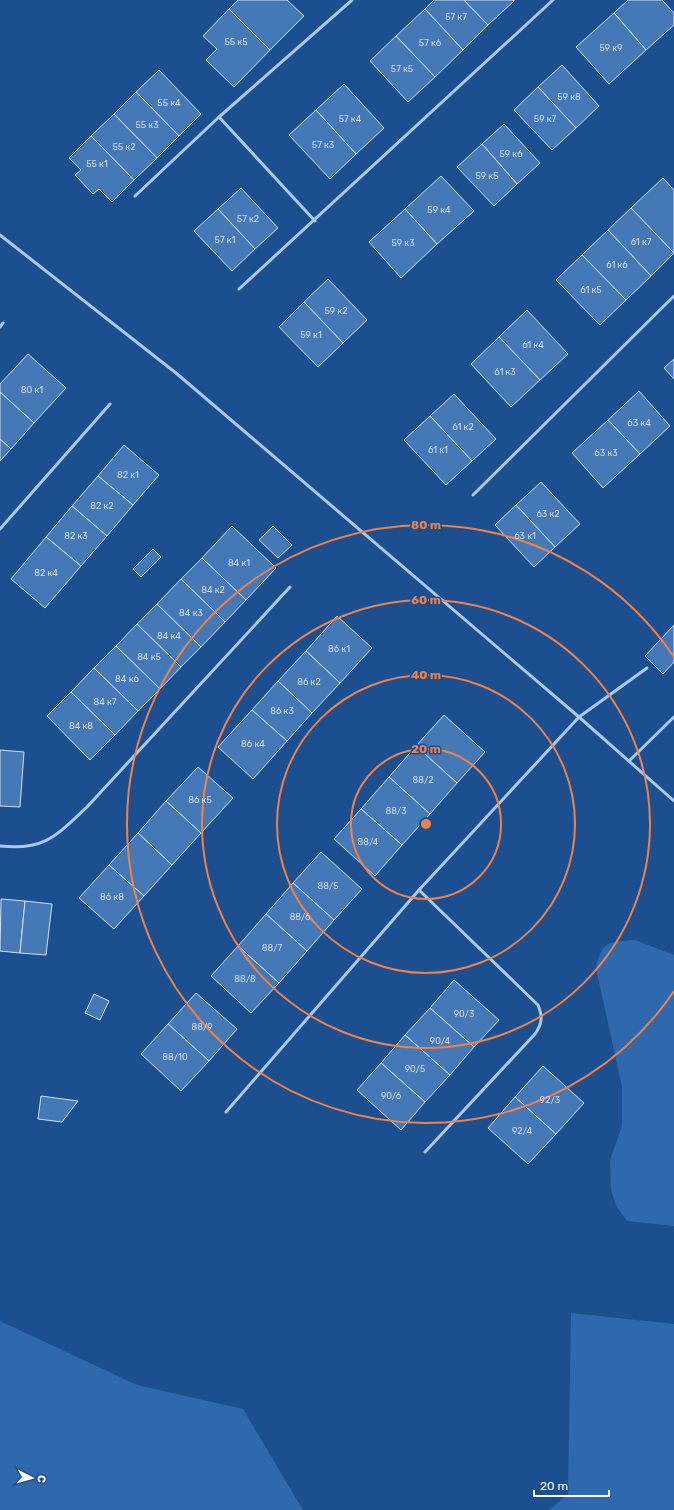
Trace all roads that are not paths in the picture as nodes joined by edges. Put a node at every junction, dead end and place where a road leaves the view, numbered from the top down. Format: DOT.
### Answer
graph roads {
  1 [pos="352,0"];
  2 [pos="553,0"];
  3 [pos="219,117"];
  4 [pos="135,196"];
  5 [pos="315,221"];
  6 [pos="0,235"];
  7 [pos="239,290"];
  8 [pos="674,296"];
  9 [pos="110,404"];
  10 [pos="473,495"];
  11 [pos="0,529"];
  12 [pos="290,587"];
  13 [pos="647,668"];
  14 [pos="579,717"];
  15 [pos="674,717"];
  16 [pos="629,761"];
  17 [pos="674,801"];
  18 [pos="0,846"];
  19 [pos="419,890"];
  20 [pos="226,1112"];
  21 [pos="425,1152"];
  1 -- 3 [label="lane"];
  2 -- 5 [label="lane"];
  3 -- 4 [label="lane"];
  3 -- 5 [label="lane"];
  5 -- 7 [label="lane"];
  6 -- 14 [label="lane"];
  8 -- 10 [label="lane"];
  9 -- 11 [label="lane"];
  12 -- 18 [label="lane"];
  13 -- 14 [label="lane"];
  14 -- 16 [label="lane"];
  14 -- 19 [label="lane"];
  15 -- 16 [label="lane"];
  16 -- 17 [label="lane"];
  19 -- 20 [label="lane"];
  19 -- 21 [label="lane"];
}
